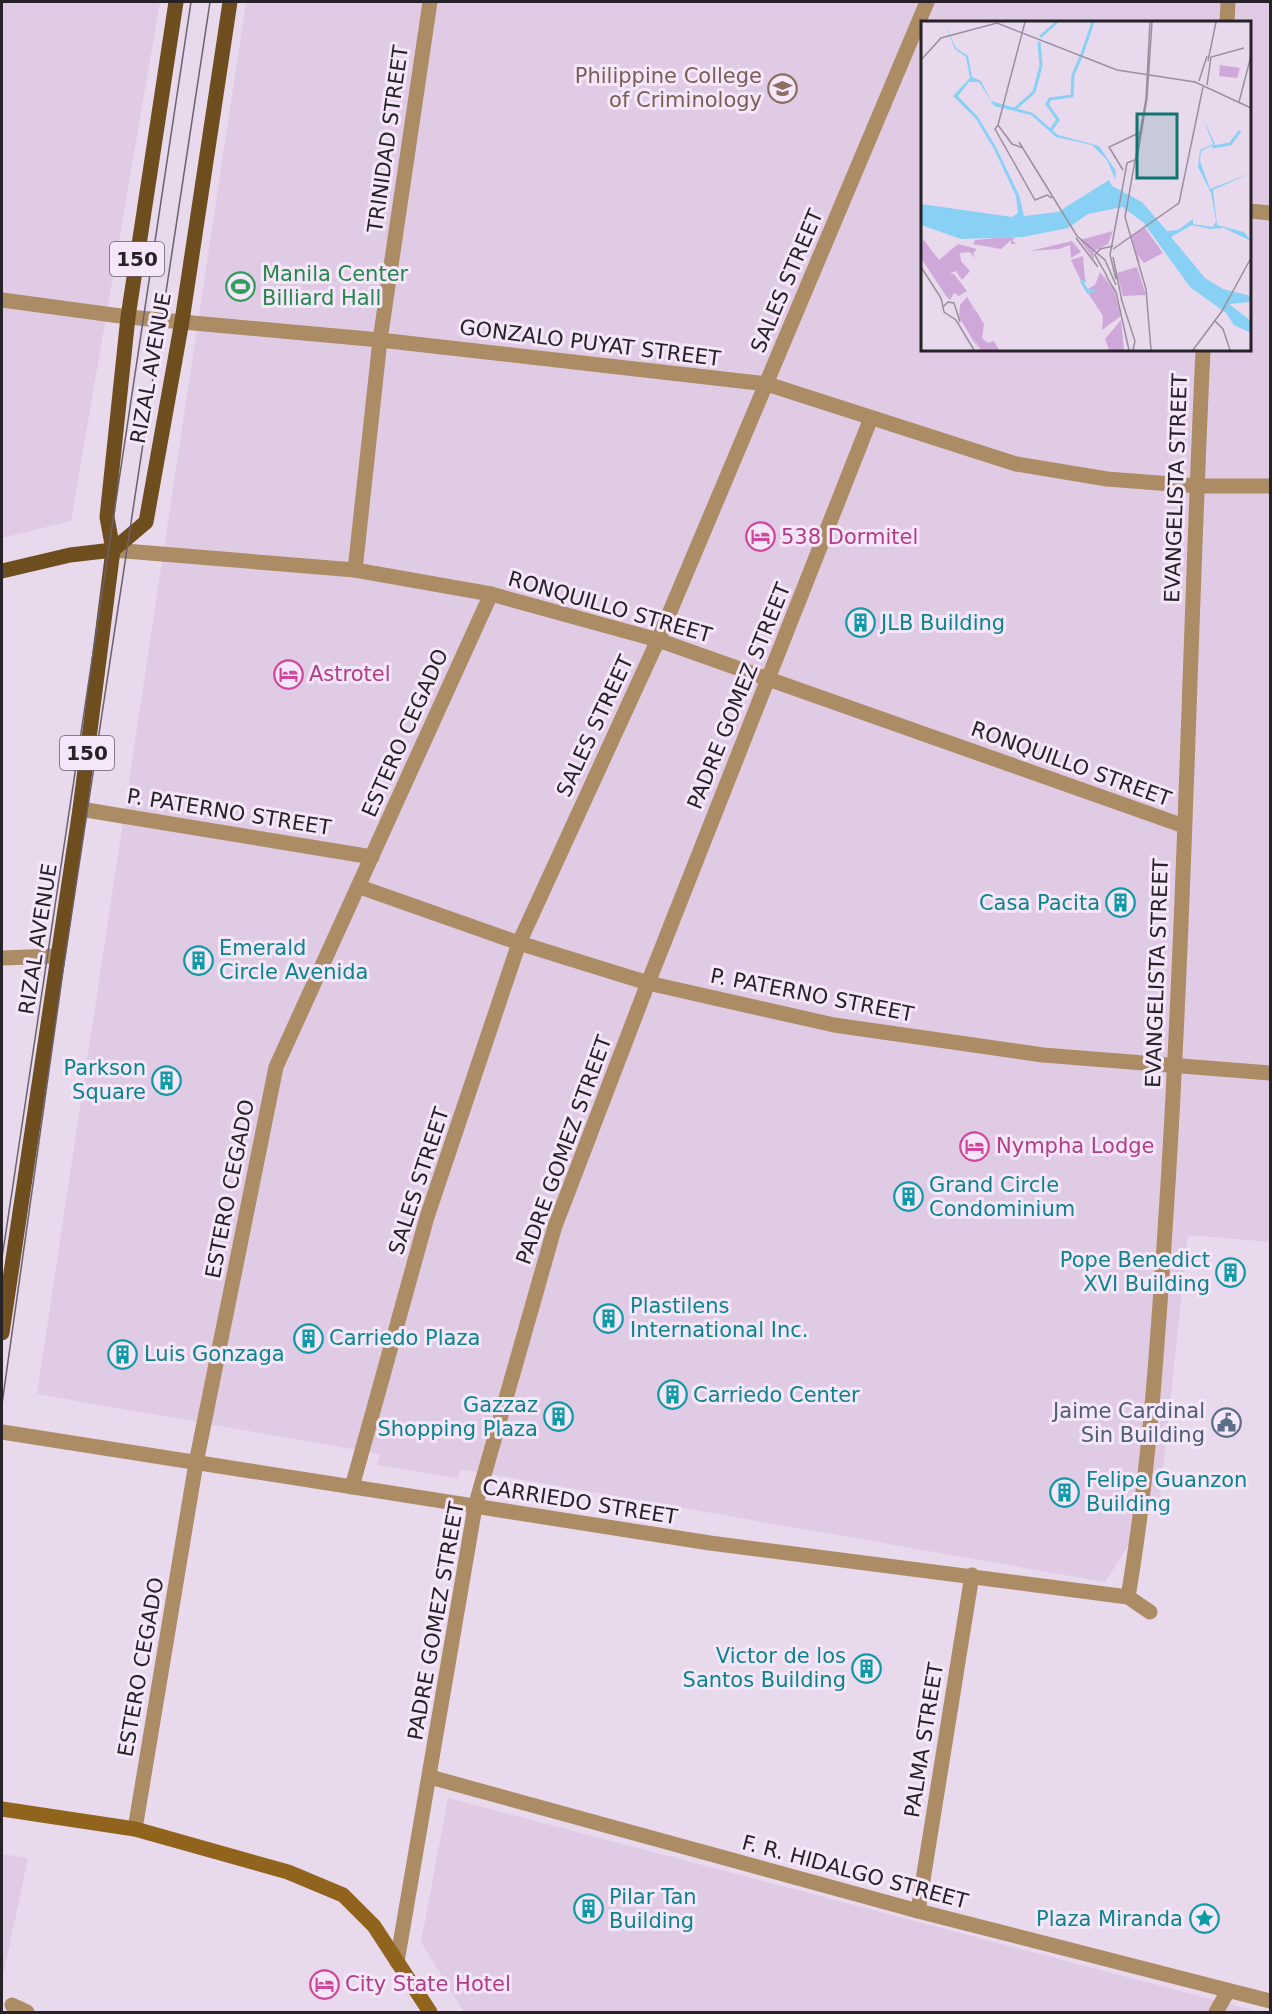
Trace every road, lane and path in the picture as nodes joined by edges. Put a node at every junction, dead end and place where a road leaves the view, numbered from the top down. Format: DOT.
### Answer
graph roads {
  1 [pos="176,2"];
  2 [pos="230,2"];
  3 [pos="430,2"];
  4 [pos="927,2"];
  5 [pos="1228,2"];
  6 [pos="1227,21"];
  7 [pos="1251,211"];
  8 [pos="1270,213"];
  9 [pos="2,300"];
  10 [pos="128,317"];
  11 [pos="182,321"];
  12 [pos="380,340"];
  13 [pos="1203,351"];
  14 [pos="767,384"];
  15 [pos="872,418"];
  16 [pos="1197,486"];
  17 [pos="1270,486"];
  18 [pos="114,550"];
  19 [pos="355,570"];
  20 [pos="2,571"];
  21 [pos="491,594"];
  22 [pos="658,640"];
  23 [pos="769,678"];
  24 [pos="80,809"];
  25 [pos="1184,826"];
  26 [pos="372,857"];
  27 [pos="360,887"];
  28 [pos="519,943"];
  29 [pos="56,956"];
  30 [pos="2,958"];
  31 [pos="648,983"];
  32 [pos="1175,1065"];
  33 [pos="1270,1073"];
  34 [pos="2,1333"];
  35 [pos="2,1432"];
  36 [pos="196,1462"];
  37 [pos="352,1487"];
  38 [pos="475,1506"];
  39 [pos="972,1575"];
  40 [pos="1128,1597"];
  41 [pos="1150,1612"];
  42 [pos="430,1777"];
  43 [pos="2,1809"];
  44 [pos="135,1829"];
  45 [pos="918,1911"];
  46 [pos="397,1962"];
  47 [pos="1228,1991"];
  48 [pos="1270,2001"];
  49 [pos="12,2005"];
  50 [pos="27,2013"];
  51 [pos="430,2013"];
  52 [pos="1216,2013"];
  1 -- 10 [label="main road, RIZAL AVENUE / 150"];
  2 -- 11 [label="main road, RIZAL AVENUE / 150"];
  3 -- 12 [label="street, TRINIDAD STREET"];
  4 -- 14 [label="street, SALES STREET"];
  5 -- 6 [label="street"];
  7 -- 8 [label="street"];
  9 -- 10 [label="street, GONZALO PUYAT STREET"];
  10 -- 11 [label="street, GONZALO PUYAT STREET"];
  10 -- 18 [label="main road, RIZAL AVENUE / 150"];
  11 -- 12 [label="street, GONZALO PUYAT STREET"];
  11 -- 18 [label="main road, RIZAL AVENUE / 150"];
  12 -- 14 [label="street, GONZALO PUYAT STREET"];
  12 -- 19 [label="street, TRINIDAD STREET"];
  13 -- 16 [label="street, EVANGELISTA STREET"];
  14 -- 15 [label="street, GONZALO PUYAT STREET"];
  14 -- 22 [label="street, SALES STREET"];
  15 -- 16 [label="street, GONZALO PUYAT STREET"];
  15 -- 23 [label="street, PADRE GOMEZ STREET"];
  16 -- 17 [label="street, GONZALO PUYAT STREET"];
  16 -- 25 [label="street, EVANGELISTA STREET"];
  18 -- 19 [label="street, RONQUILLO STREET"];
  18 -- 20 [label="main road, RONQUILLO STREET"];
  18 -- 24 [label="main road, RIZAL AVENUE / 150"];
  19 -- 21 [label="street, RONQUILLO STREET"];
  21 -- 22 [label="street, RONQUILLO STREET"];
  21 -- 26 [label="street, ESTERO CEGADO"];
  22 -- 23 [label="street, RONQUILLO STREET"];
  22 -- 28 [label="street, SALES STREET"];
  23 -- 25 [label="street, RONQUILLO STREET"];
  23 -- 31 [label="street, PADRE GOMEZ STREET"];
  24 -- 26 [label="street, P. PATERNO STREET"];
  24 -- 29 [label="main road, RIZAL AVENUE / 150"];
  25 -- 32 [label="street, EVANGELISTA STREET"];
  26 -- 27 [label="street, ESTERO CEGADO"];
  27 -- 28 [label="street, P. PATERNO STREET"];
  27 -- 36 [label="street, ESTERO CEGADO"];
  28 -- 31 [label="street, P. PATERNO STREET"];
  28 -- 37 [label="street, SALES STREET"];
  29 -- 30 [label="street"];
  29 -- 34 [label="main road, RIZAL AVENUE / 150"];
  31 -- 32 [label="street, P. PATERNO STREET"];
  31 -- 38 [label="street, PADRE GOMEZ STREET"];
  32 -- 33 [label="street, P. PATERNO STREET"];
  32 -- 40 [label="street, EVANGELISTA STREET"];
  35 -- 36 [label="street, CARRIEDO STREET"];
  36 -- 37 [label="street, CARRIEDO STREET"];
  36 -- 44 [label="street, ESTERO CEGADO"];
  37 -- 38 [label="street, CARRIEDO STREET"];
  38 -- 39 [label="street, CARRIEDO STREET"];
  38 -- 42 [label="street, PADRE GOMEZ STREET"];
  39 -- 40 [label="street, CARRIEDO STREET"];
  39 -- 45 [label="street, PALMA STREET"];
  40 -- 41 [label="street, CARRIEDO STREET"];
  42 -- 45 [label="street, F. R. HIDALGO STREET"];
  42 -- 46 [label="street, PADRE GOMEZ STREET"];
  43 -- 44 [label="street"];
  44 -- 46 [label="street"];
  45 -- 47 [label="street, F. R. HIDALGO STREET"];
  46 -- 51 [label="street"];
  47 -- 48 [label="street, F. R. HIDALGO STREET"];
  47 -- 52 [label="street"];
  49 -- 50 [label="street"];
}
